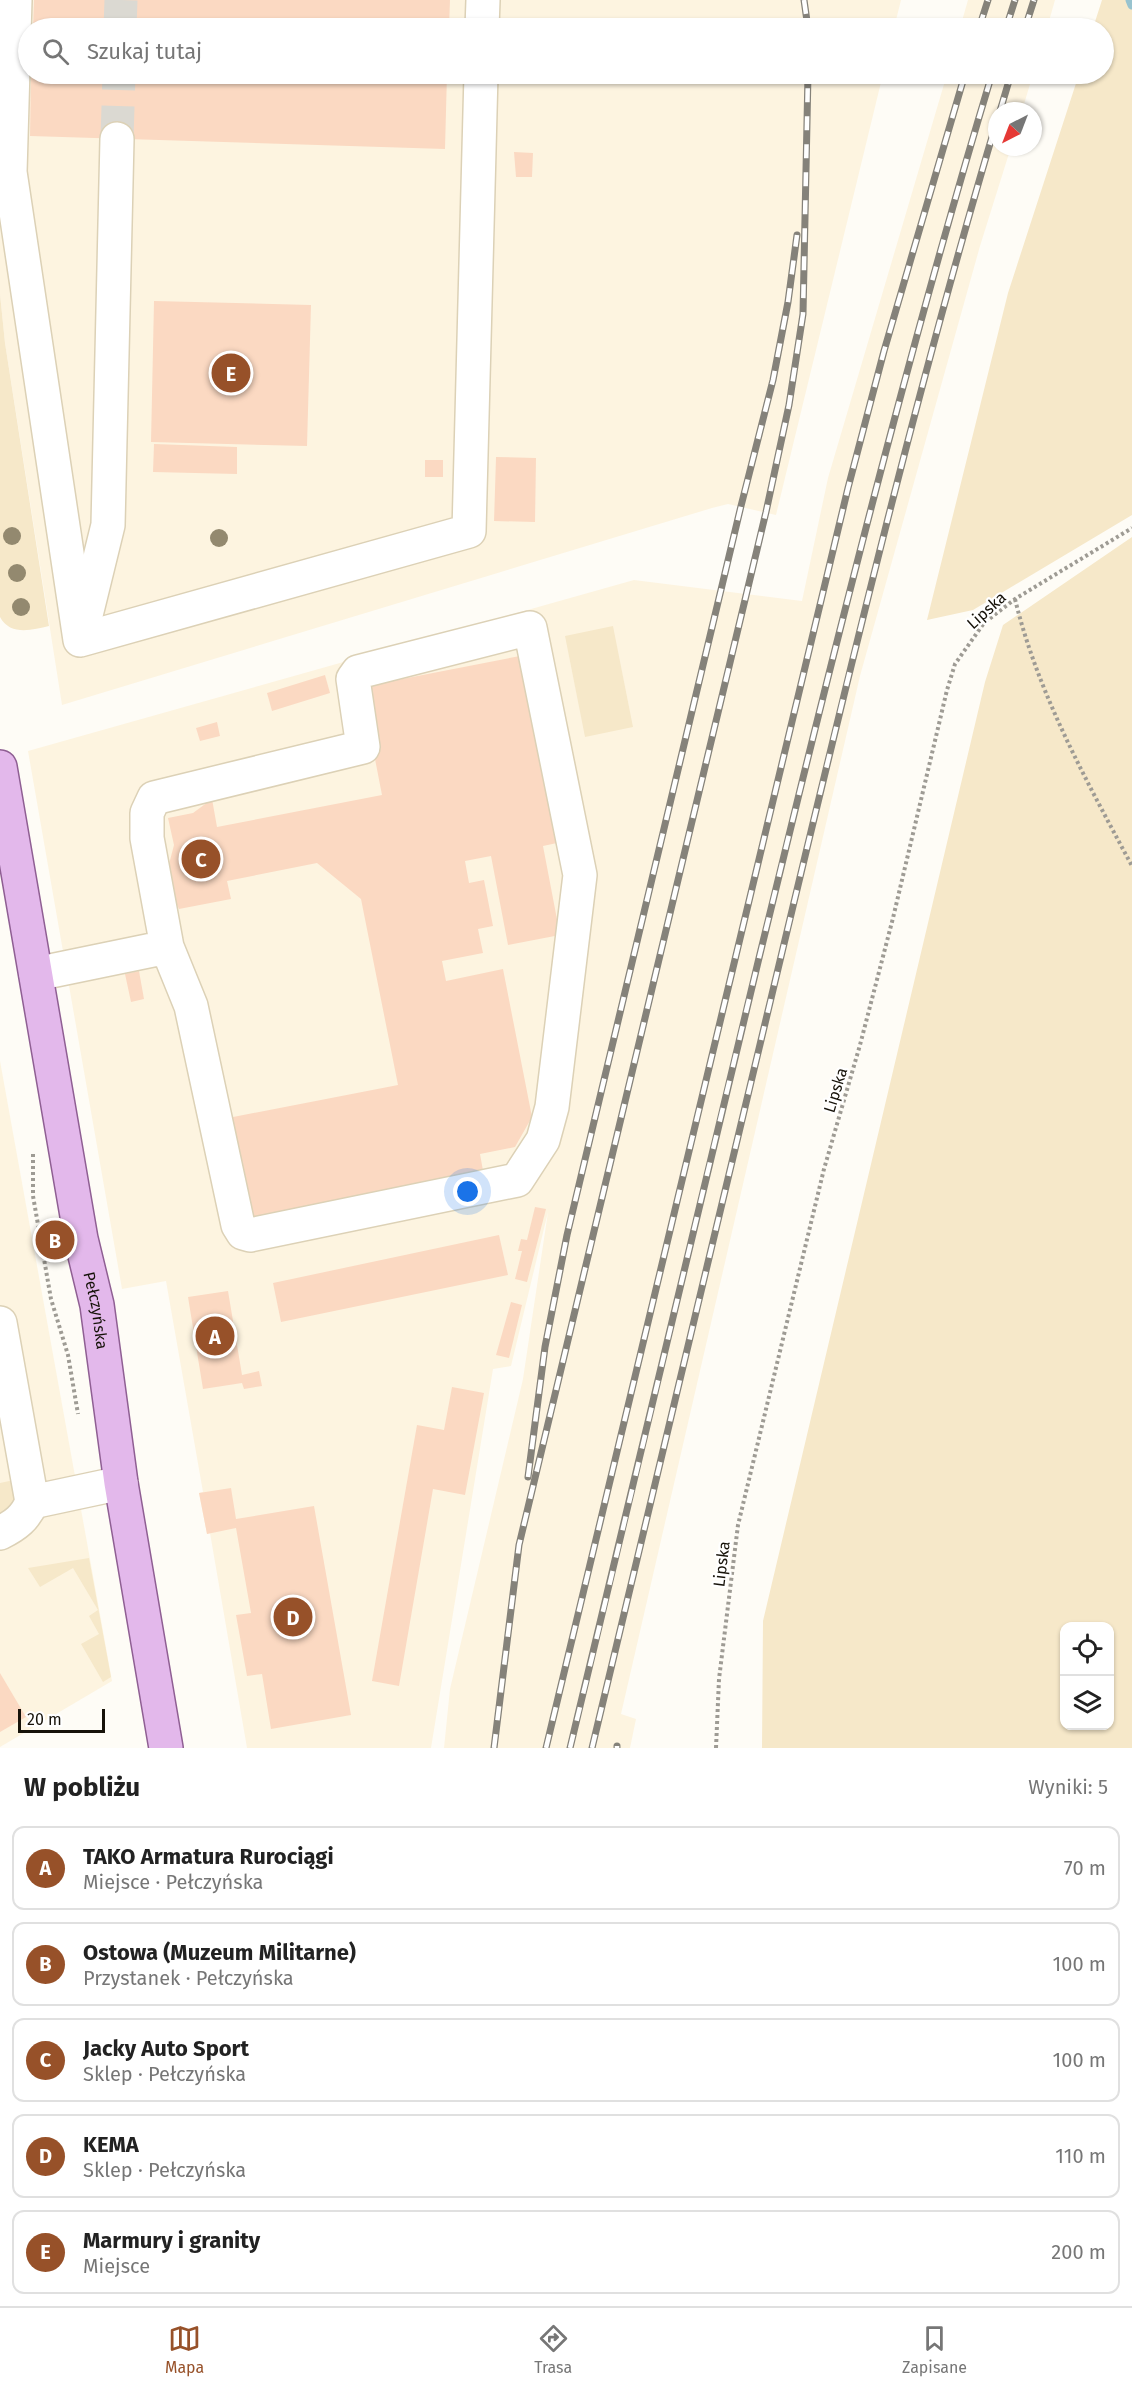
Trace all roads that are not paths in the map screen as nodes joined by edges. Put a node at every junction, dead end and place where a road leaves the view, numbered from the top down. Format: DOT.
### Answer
graph roads {
  1 [pos="15,0"];
  2 [pos="483,0"];
  3 [pos="482,18"];
  4 [pos="481,84"];
  5 [pos="117,139"];
  6 [pos="80,640"];
  7 [pos="0,767"];
  8 [pos="167,947"];
  9 [pos="36,974"];
  10 [pos="0,1323"];
  11 [pos="121,1483"];
  12 [pos="32,1502"];
  13 [pos="0,1533"];
  14 [pos="166,1748"];
  1 -- 6 [label="lane"];
  2 -- 3 [label="lane"];
  4 -- 6 [label="lane"];
  5 -- 6 [label="lane"];
  7 -- 9 [label="main road, Pełczyńska"];
  8 -- 8 [label="lane"];
  8 -- 9 [label="lane"];
  9 -- 11 [label="main road, Pełczyńska"];
  10 -- 12 [label="lane"];
  11 -- 12 [label="lane"];
  11 -- 14 [label="main road, Pełczyńska"];
  12 -- 13 [label="lane"];
}
